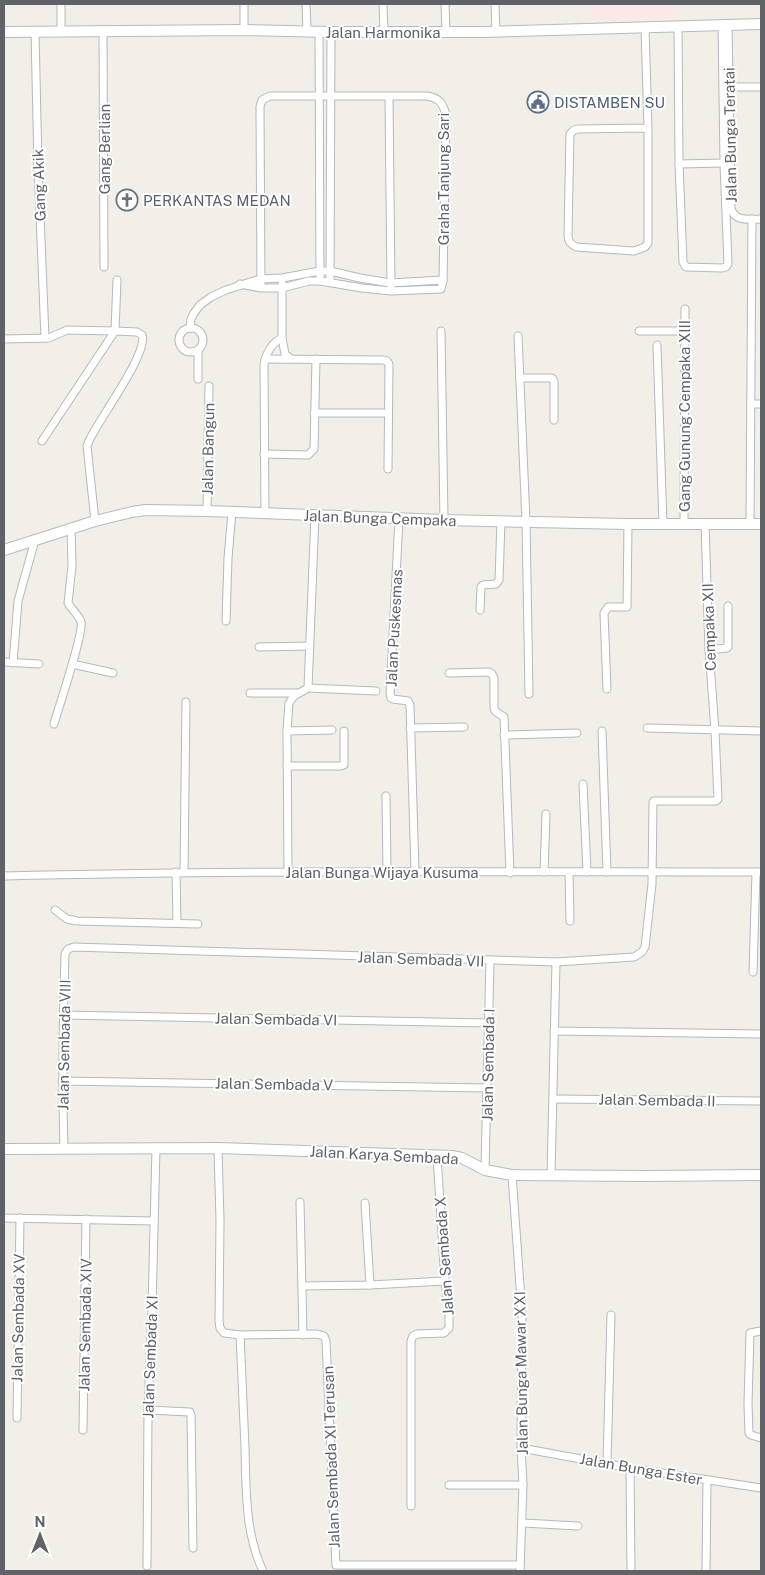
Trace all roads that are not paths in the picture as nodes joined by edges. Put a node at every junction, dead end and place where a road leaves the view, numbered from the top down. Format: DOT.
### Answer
graph roads {
  1 [pos="61,4"];
  2 [pos="244,4"];
  3 [pos="306,4"];
  4 [pos="383,4"];
  5 [pos="445,4"];
  6 [pos="495,4"];
  7 [pos="761,24"];
  8 [pos="725,25"];
  9 [pos="678,26"];
  10 [pos="645,27"];
  11 [pos="244,30"];
  12 [pos="61,31"];
  13 [pos="103,31"];
  14 [pos="307,31"];
  15 [pos="384,31"];
  16 [pos="496,31"];
  17 [pos="4,32"];
  18 [pos="35,32"];
  19 [pos="319,32"];
  20 [pos="331,32"];
  21 [pos="446,32"];
  22 [pos="736,87"];
  23 [pos="761,87"];
  24 [pos="319,97"];
  25 [pos="330,97"];
  26 [pos="389,97"];
  27 [pos="648,128"];
  28 [pos="679,164"];
  29 [pos="724,164"];
  30 [pos="320,177"];
  31 [pos="330,177"];
  32 [pos="761,218"];
  33 [pos="752,219"];
  34 [pos="104,267"];
  35 [pos="320,271"];
  36 [pos="330,271"];
  37 [pos="282,278"];
  38 [pos="260,279"];
  39 [pos="117,280"];
  40 [pos="443,280"];
  41 [pos="320,281"];
  42 [pos="330,282"];
  43 [pos="390,283"];
  44 [pos="240,284"];
  45 [pos="261,288"];
  46 [pos="282,288"];
  47 [pos="391,291"];
  48 [pos="685,309"];
  49 [pos="190,328"];
  50 [pos="115,331"];
  51 [pos="440,331"];
  52 [pos="639,331"];
  53 [pos="685,331"];
  54 [pos="282,335"];
  55 [pos="518,336"];
  56 [pos="4,338"];
  57 [pos="45,338"];
  58 [pos="657,345"];
  59 [pos="198,350"];
  60 [pos="290,358"];
  61 [pos="265,359"];
  62 [pos="316,359"];
  63 [pos="520,378"];
  64 [pos="198,379"];
  65 [pos="209,386"];
  66 [pos="751,404"];
  67 [pos="761,404"];
  68 [pos="314,413"];
  69 [pos="388,413"];
  70 [pos="554,420"];
  71 [pos="42,441"];
  72 [pos="264,454"];
  73 [pos="388,469"];
  74 [pos="207,511"];
  75 [pos="232,512"];
  76 [pos="265,514"];
  77 [pos="315,515"];
  78 [pos="399,519"];
  79 [pos="444,520"];
  80 [pos="95,521"];
  81 [pos="500,521"];
  82 [pos="526,521"];
  83 [pos="705,523"];
  84 [pos="628,524"];
  85 [pos="663,524"];
  86 [pos="684,524"];
  87 [pos="750,524"];
  88 [pos="761,524"];
  89 [pos="71,528"];
  90 [pos="35,540"];
  91 [pos="4,550"];
  92 [pos="728,606"];
  93 [pos="480,610"];
  94 [pos="226,621"];
  95 [pos="309,646"];
  96 [pos="259,647"];
  97 [pos="709,650"];
  98 [pos="4,662"];
  99 [pos="13,663"];
  100 [pos="39,664"];
  101 [pos="72,664"];
  102 [pos="113,673"];
  103 [pos="449,673"];
  104 [pos="308,688"];
  105 [pos="607,690"];
  106 [pos="376,691"];
  107 [pos="250,693"];
  108 [pos="300,693"];
  109 [pos="529,694"];
  110 [pos="186,702"];
  111 [pos="54,724"];
  112 [pos="464,727"];
  113 [pos="410,728"];
  114 [pos="647,728"];
  115 [pos="332,730"];
  116 [pos="287,731"];
  117 [pos="344,731"];
  118 [pos="602,731"];
  119 [pos="715,731"];
  120 [pos="761,731"];
  121 [pos="577,733"];
  122 [pos="504,735"];
  123 [pos="288,766"];
  124 [pos="583,784"];
  125 [pos="386,796"];
  126 [pos="546,814"];
  127 [pos="180,872"];
  128 [pos="288,872"];
  129 [pos="387,872"];
  130 [pos="415,872"];
  131 [pos="544,872"];
  132 [pos="569,872"];
  133 [pos="587,872"];
  134 [pos="607,872"];
  135 [pos="652,872"];
  136 [pos="759,872"];
  137 [pos="510,873"];
  138 [pos="4,876"];
  139 [pos="55,910"];
  140 [pos="570,921"];
  141 [pos="176,923"];
  142 [pos="198,924"];
  143 [pos="74,947"];
  144 [pos="490,961"];
  145 [pos="556,962"];
  146 [pos="753,972"];
  147 [pos="63,1015"];
  148 [pos="488,1023"];
  149 [pos="554,1031"];
  150 [pos="761,1034"];
  151 [pos="62,1081"];
  152 [pos="487,1088"];
  153 [pos="553,1099"];
  154 [pos="761,1101"];
  155 [pos="64,1148"];
  156 [pos="156,1148"];
  157 [pos="218,1148"];
  158 [pos="4,1149"];
  159 [pos="437,1156"];
  160 [pos="486,1170"];
  161 [pos="512,1175"];
  162 [pos="551,1175"];
  163 [pos="761,1175"];
  164 [pos="300,1202"];
  165 [pos="366,1202"];
  166 [pos="4,1218"];
  167 [pos="20,1218"];
  168 [pos="86,1219"];
  169 [pos="154,1221"];
  170 [pos="445,1281"];
  171 [pos="370,1285"];
  172 [pos="302,1286"];
  173 [pos="611,1315"];
  174 [pos="761,1331"];
  175 [pos="240,1335"];
  176 [pos="303,1335"];
  177 [pos="148,1410"];
  178 [pos="17,1418"];
  179 [pos="83,1430"];
  180 [pos="761,1438"];
  181 [pos="521,1448"];
  182 [pos="607,1463"];
  183 [pos="630,1468"];
  184 [pos="707,1480"];
  185 [pos="523,1485"];
  186 [pos="449,1486"];
  187 [pos="761,1488"];
  188 [pos="411,1506"];
  189 [pos="522,1523"];
  190 [pos="578,1526"];
  191 [pos="194,1548"];
  192 [pos="147,1566"];
  193 [pos="520,1568"];
  194 [pos="263,1571"];
  195 [pos="631,1571"];
  196 [pos="706,1571"];
  1 -- 12 [label="street"];
  2 -- 11 [label="street"];
  3 -- 14 [label="street"];
  4 -- 15 [label="street"];
  5 -- 21 [label="street"];
  6 -- 16 [label="street"];
  7 -- 8 [label="street, Jalan Harmonika"];
  8 -- 9 [label="street, Jalan Harmonika"];
  8 -- 29 [label="street"];
  8 -- 33 [label="street, Jalan Bunga Teratai"];
  9 -- 10 [label="street, Jalan Harmonika"];
  9 -- 28 [label="street"];
  10 -- 16 [label="street, Jalan Harmonika"];
  10 -- 27 [label="street"];
  11 -- 13 [label="street, Jalan Harmonika"];
  11 -- 14 [label="street, Jalan Harmonika"];
  12 -- 13 [label="street, Jalan Harmonika"];
  12 -- 18 [label="street, Jalan Harmonika"];
  13 -- 34 [label="street, Gang Berlian"];
  14 -- 19 [label="street, Jalan Harmonika"];
  15 -- 20 [label="street, Jalan Harmonika"];
  15 -- 21 [label="street, Jalan Harmonika"];
  16 -- 21 [label="street, Jalan Harmonika"];
  17 -- 18 [label="street, Jalan Harmonika"];
  18 -- 57 [label="street, Gang Akik"];
  19 -- 20 [label="street, Jalan Harmonika"];
  19 -- 24 [label="street"];
  20 -- 25 [label="street"];
  22 -- 23 [label="street, Jalan Bunga Teratai"];
  24 -- 25 [label="street, Graha Tanjung Sari"];
  24 -- 30 [label="street"];
  24 -- 38 [label="street, Graha Tanjung Sari"];
  25 -- 26 [label="street, Graha Tanjung Sari"];
  25 -- 31 [label="street"];
  26 -- 40 [label="street, Graha Tanjung Sari"];
  26 -- 43 [label="street"];
  27 -- 27 [label="street"];
  28 -- 29 [label="street"];
  28 -- 29 [label="street"];
  30 -- 31 [label="street"];
  30 -- 35 [label="street"];
  31 -- 36 [label="street"];
  32 -- 33 [label="street, Jalan Bunga Teratai"];
  33 -- 66 [label="street"];
  35 -- 36 [label="street"];
  35 -- 37 [label="street"];
  35 -- 41 [label="street"];
  36 -- 42 [label="street"];
  36 -- 43 [label="street"];
  37 -- 38 [label="street"];
  37 -- 46 [label="street"];
  38 -- 44 [label="street"];
  38 -- 45 [label="street, Graha Tanjung Sari"];
  39 -- 50 [label="street"];
  40 -- 43 [label="street"];
  40 -- 47 [label="street"];
  41 -- 42 [label="street"];
  41 -- 46 [label="street"];
  42 -- 47 [label="street"];
  43 -- 47 [label="street"];
  44 -- 45 [label="street"];
  44 -- 49 [label="street"];
  45 -- 46 [label="street"];
  46 -- 54 [label="street"];
  48 -- 53 [label="street, Gang Gunung Cempaka XIII"];
  49 -- 59 [label="street"];
  49 -- 59 [label="street"];
  50 -- 57 [label="street"];
  50 -- 71 [label="street"];
  50 -- 80 [label="street"];
  51 -- 79 [label="street"];
  52 -- 53 [label="street"];
  53 -- 86 [label="street, Gang Gunung Cempaka XIII"];
  54 -- 60 [label="street"];
  54 -- 61 [label="street"];
  55 -- 63 [label="street"];
  56 -- 57 [label="street"];
  58 -- 85 [label="street"];
  59 -- 64 [label="street"];
  60 -- 61 [label="street"];
  60 -- 62 [label="street"];
  61 -- 72 [label="street"];
  62 -- 68 [label="street"];
  62 -- 69 [label="street"];
  63 -- 70 [label="street"];
  63 -- 82 [label="street"];
  65 -- 74 [label="street, Jalan Bangun"];
  66 -- 67 [label="street"];
  66 -- 87 [label="street"];
  68 -- 69 [label="street"];
  68 -- 72 [label="street"];
  69 -- 73 [label="street"];
  72 -- 76 [label="street"];
  74 -- 75 [label="street, Jalan Bunga Cempaka"];
  74 -- 80 [label="street, Jalan Bunga Cempaka"];
  75 -- 76 [label="street, Jalan Bunga Cempaka"];
  75 -- 94 [label="street"];
  76 -- 77 [label="street, Jalan Bunga Cempaka"];
  77 -- 78 [label="street, Jalan Bunga Cempaka"];
  77 -- 95 [label="street"];
  78 -- 79 [label="street, Jalan Bunga Cempaka"];
  78 -- 113 [label="street, Jalan Puskesmas"];
  79 -- 81 [label="street, Jalan Bunga Cempaka"];
  80 -- 89 [label="street, Jalan Bunga Cempaka"];
  81 -- 82 [label="street, Jalan Bunga Cempaka"];
  81 -- 93 [label="street"];
  82 -- 84 [label="street, Jalan Bunga Cempaka"];
  82 -- 109 [label="street"];
  83 -- 86 [label="street, Jalan Bunga Cempaka"];
  83 -- 87 [label="street, Jalan Bunga Cempaka"];
  83 -- 97 [label="street, Cempaka XII"];
  84 -- 85 [label="street, Jalan Bunga Cempaka"];
  84 -- 105 [label="street"];
  85 -- 86 [label="street, Jalan Bunga Cempaka"];
  87 -- 88 [label="street, Jalan Bunga Cempaka"];
  89 -- 90 [label="street, Jalan Bunga Cempaka"];
  89 -- 101 [label="street"];
  90 -- 91 [label="street, Jalan Bunga Cempaka"];
  90 -- 99 [label="street"];
  92 -- 97 [label="street"];
  95 -- 96 [label="street"];
  95 -- 104 [label="street"];
  97 -- 119 [label="street, Cempaka XII"];
  98 -- 99 [label="street"];
  99 -- 100 [label="street"];
  101 -- 102 [label="street"];
  101 -- 111 [label="street"];
  103 -- 122 [label="street"];
  104 -- 106 [label="street"];
  104 -- 108 [label="street"];
  107 -- 108 [label="street"];
  108 -- 116 [label="street"];
  110 -- 127 [label="street"];
  112 -- 113 [label="street"];
  113 -- 130 [label="street, Jalan Puskesmas"];
  114 -- 119 [label="street"];
  115 -- 116 [label="street"];
  116 -- 123 [label="street"];
  117 -- 123 [label="street"];
  118 -- 134 [label="street"];
  119 -- 120 [label="street"];
  119 -- 135 [label="street, Cempaka XII"];
  121 -- 122 [label="street"];
  122 -- 137 [label="street"];
  123 -- 128 [label="street"];
  124 -- 133 [label="street"];
  125 -- 129 [label="street"];
  126 -- 131 [label="street"];
  127 -- 128 [label="street, Jalan Bunga Wijaya Kusuma"];
  127 -- 138 [label="street, Jalan Bunga Wijaya Kusuma"];
  127 -- 141 [label="street"];
  128 -- 129 [label="street, Jalan Bunga Wijaya Kusuma"];
  129 -- 130 [label="street, Jalan Bunga Wijaya Kusuma"];
  130 -- 137 [label="street, Jalan Bunga Wijaya Kusuma"];
  131 -- 132 [label="street, Jalan Bunga Wijaya Kusuma"];
  131 -- 137 [label="street, Jalan Bunga Wijaya Kusuma"];
  132 -- 133 [label="street, Jalan Bunga Wijaya Kusuma"];
  132 -- 140 [label="street"];
  133 -- 134 [label="street, Jalan Bunga Wijaya Kusuma"];
  134 -- 135 [label="street, Jalan Bunga Wijaya Kusuma"];
  135 -- 136 [label="street, Jalan Bunga Wijaya Kusuma"];
  135 -- 145 [label="street, Jalan Sembada VII"];
  136 -- 146 [label="street"];
  139 -- 141 [label="street"];
  141 -- 142 [label="street"];
  143 -- 144 [label="street, Jalan Sembada VII"];
  143 -- 147 [label="street, Jalan Sembada VIII"];
  144 -- 145 [label="street, Jalan Sembada VII"];
  144 -- 148 [label="street, Jalan Sembada I"];
  145 -- 149 [label="street"];
  147 -- 148 [label="street, Jalan Sembada VI"];
  147 -- 151 [label="street, Jalan Sembada VIII"];
  148 -- 152 [label="street, Jalan Sembada I"];
  149 -- 150 [label="street"];
  149 -- 153 [label="street"];
  151 -- 152 [label="street, Jalan Sembada V"];
  151 -- 155 [label="street, Jalan Sembada VIII"];
  152 -- 160 [label="street, Jalan Sembada I"];
  153 -- 154 [label="street, Jalan Sembada II"];
  153 -- 162 [label="street"];
  155 -- 156 [label="street, Jalan Karya Sembada"];
  155 -- 158 [label="street, Jalan Karya Sembada"];
  156 -- 157 [label="street, Jalan Karya Sembada"];
  156 -- 169 [label="street, Jalan Sembada XI"];
  157 -- 159 [label="street, Jalan Karya Sembada"];
  157 -- 175 [label="street"];
  159 -- 160 [label="street, Jalan Karya Sembada"];
  159 -- 170 [label="street, Jalan Sembada X"];
  160 -- 161 [label="street, Jalan Karya Sembada"];
  161 -- 162 [label="street, Jalan Karya Sembada"];
  161 -- 181 [label="street, Jalan Bunga Mawar XXI"];
  162 -- 163 [label="street, Jalan Karya Sembada"];
  164 -- 172 [label="street"];
  165 -- 171 [label="street"];
  166 -- 167 [label="street"];
  167 -- 168 [label="street"];
  167 -- 178 [label="street, Jalan Sembada XV"];
  168 -- 169 [label="street"];
  168 -- 179 [label="street, Jalan Sembada XIV"];
  169 -- 177 [label="street, Jalan Sembada XI"];
  170 -- 171 [label="street"];
  170 -- 188 [label="street, Jalan Sembada X"];
  171 -- 172 [label="street"];
  172 -- 176 [label="street"];
  173 -- 182 [label="street"];
  174 -- 180 [label="street"];
  175 -- 176 [label="street"];
  175 -- 194 [label="street"];
  176 -- 193 [label="street, Jalan Sembada XI Terusan"];
  177 -- 191 [label="street"];
  177 -- 192 [label="street, Jalan Sembada XI"];
  181 -- 182 [label="street, Jalan Bunga Ester"];
  181 -- 185 [label="street, Jalan Bunga Mawar XXI"];
  182 -- 183 [label="street, Jalan Bunga Ester"];
  183 -- 184 [label="street, Jalan Bunga Ester"];
  183 -- 195 [label="street"];
  184 -- 187 [label="street, Jalan Bunga Ester"];
  184 -- 196 [label="street"];
  185 -- 186 [label="street"];
  185 -- 189 [label="street, Jalan Bunga Mawar XXI"];
  189 -- 190 [label="street"];
  189 -- 193 [label="street, Jalan Bunga Mawar XXI"];
}
